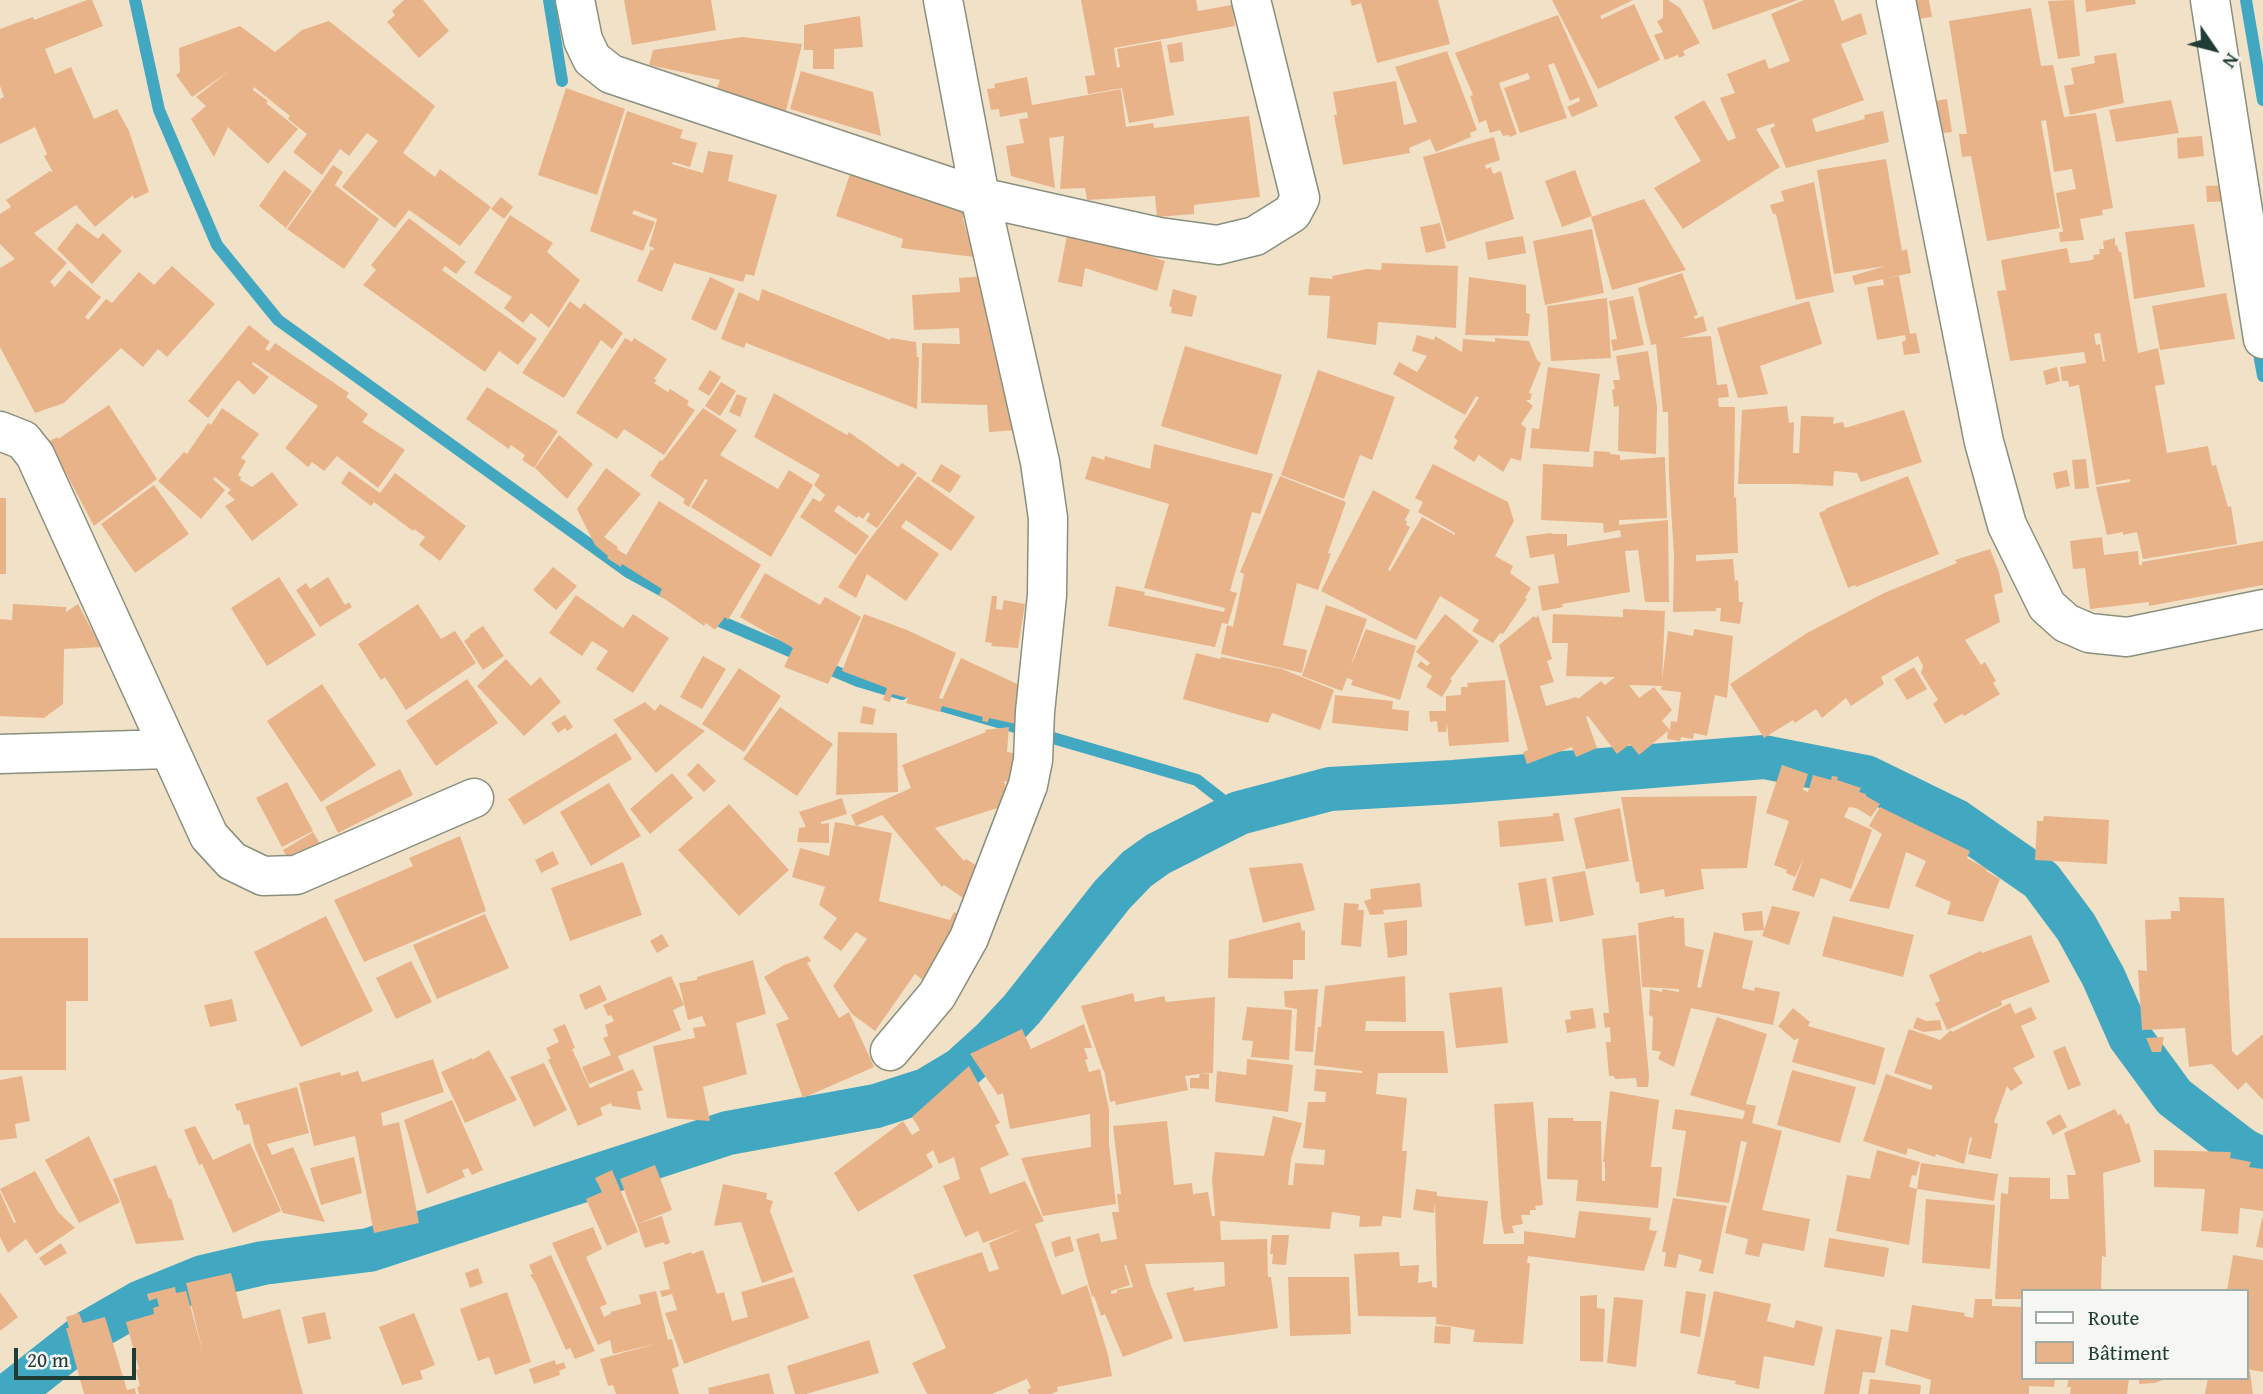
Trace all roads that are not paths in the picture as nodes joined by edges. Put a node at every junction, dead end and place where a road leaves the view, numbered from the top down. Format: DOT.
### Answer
graph roads {
  1 [pos="575,0"];
  2 [pos="943,0"];
  3 [pos="1251,0"];
  4 [pos="1896,0"];
  5 [pos="2210,0"];
  6 [pos="980,197"];
  7 [pos="2263,339"];
  8 [pos="0,431"];
  9 [pos="2263,609"];
  10 [pos="169,749"];
  11 [pos="0,754"];
  12 [pos="474,798"];
  13 [pos="890,1051"];
  1 -- 6 [label="street"];
  2 -- 6 [label="street"];
  3 -- 6 [label="street"];
  4 -- 9 [label="street"];
  5 -- 7 [label="street"];
  6 -- 13 [label="street"];
  8 -- 10 [label="street"];
  10 -- 11 [label="street"];
  10 -- 12 [label="street"];
}
